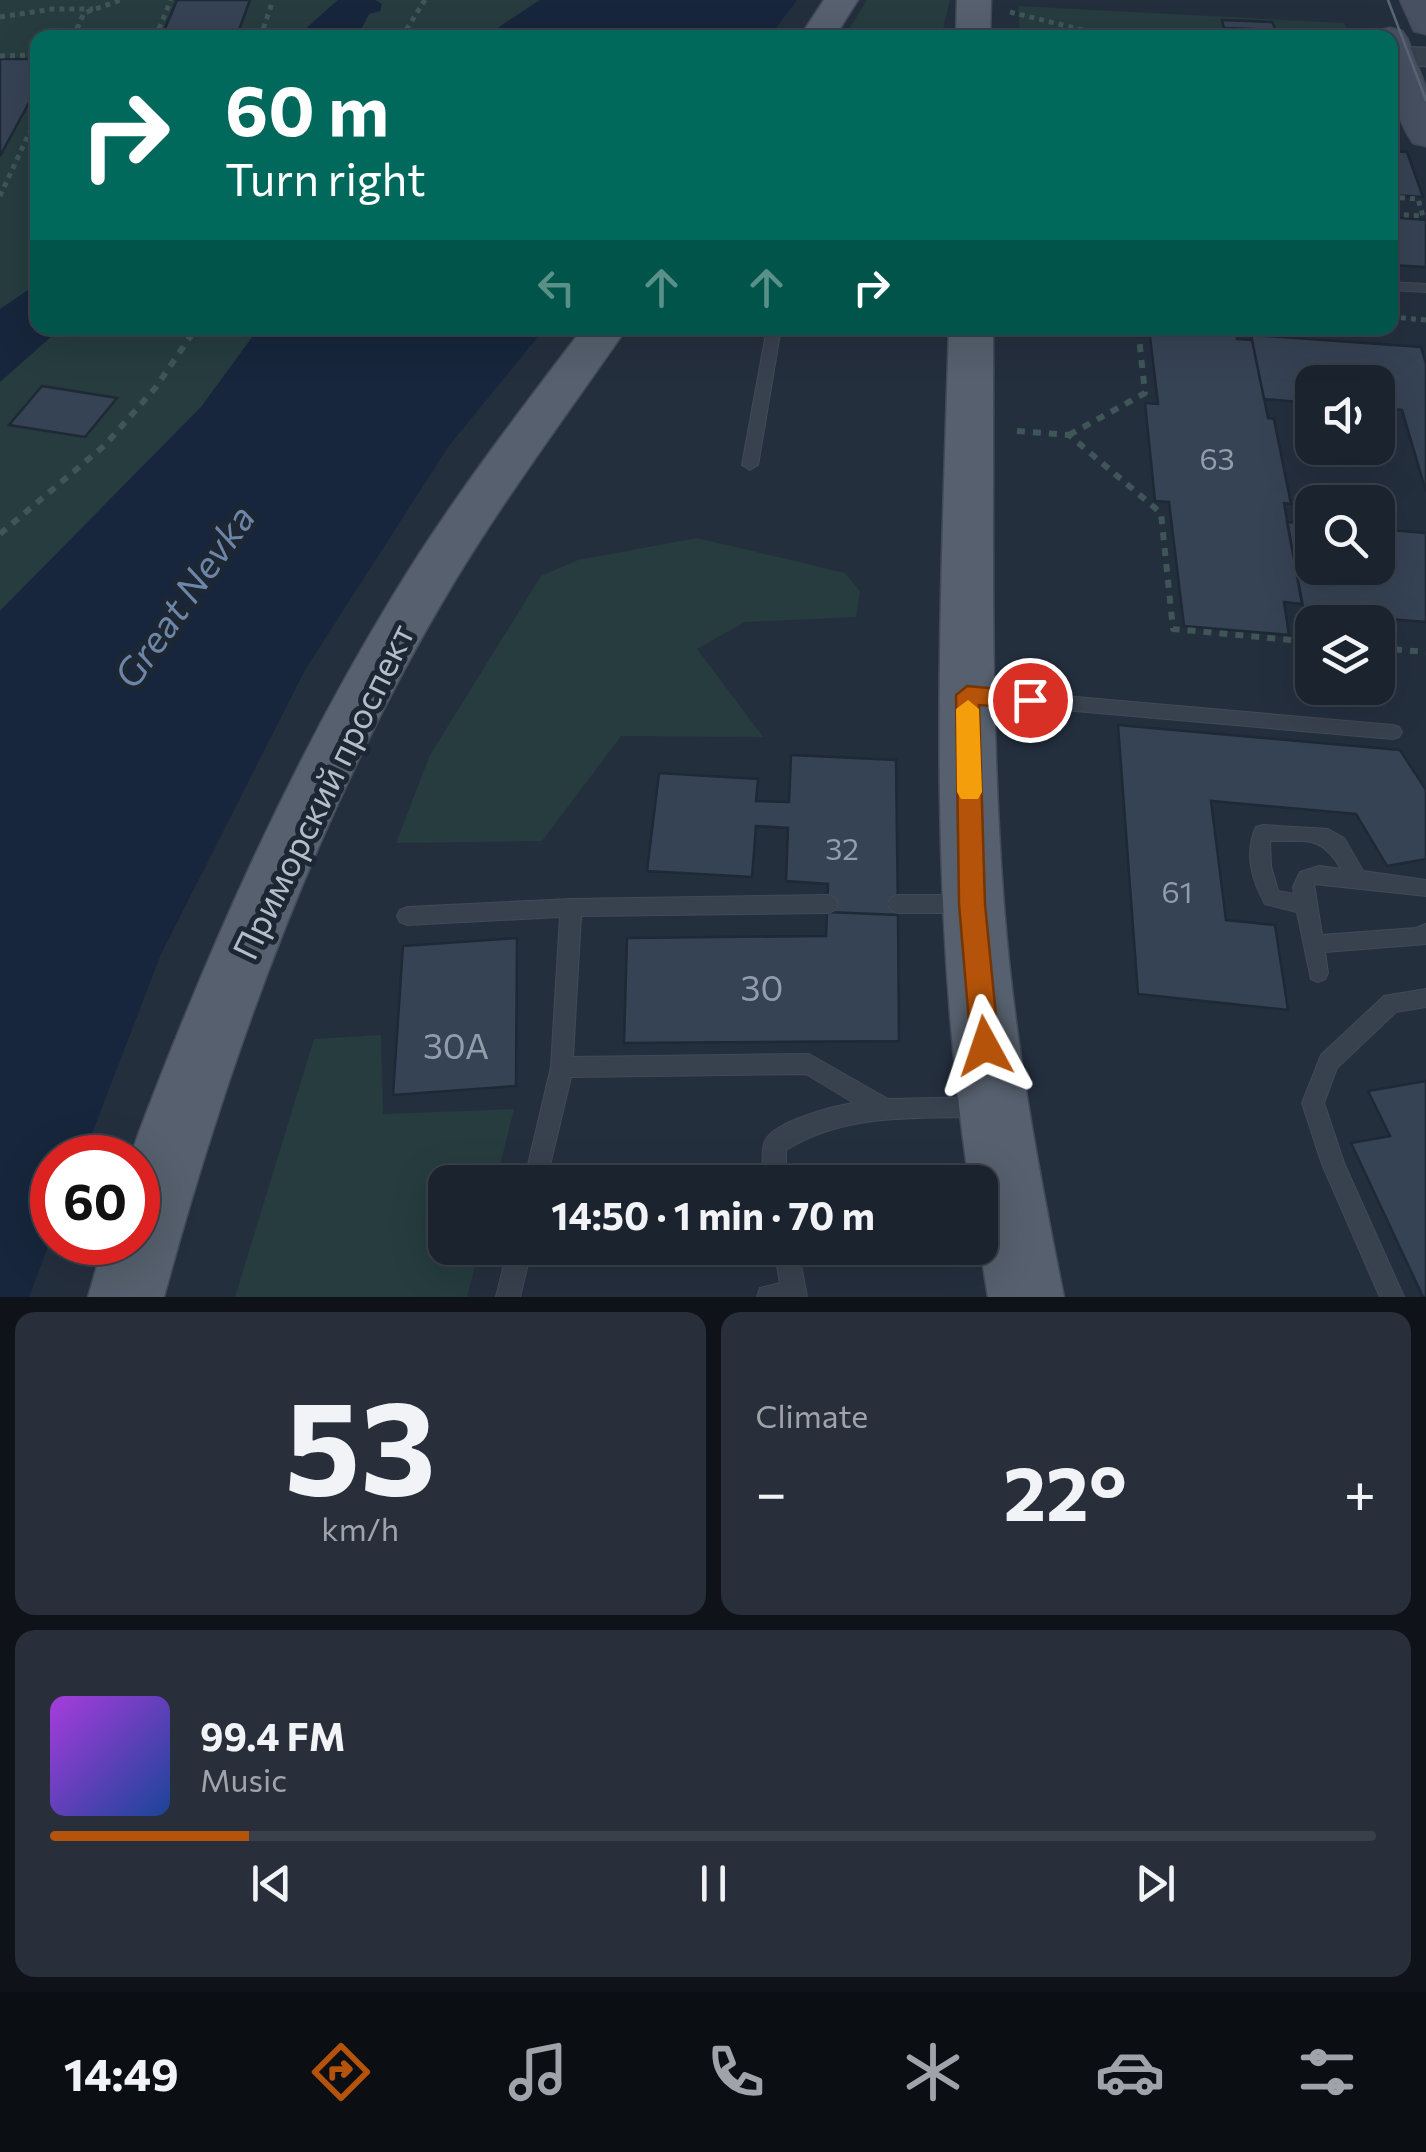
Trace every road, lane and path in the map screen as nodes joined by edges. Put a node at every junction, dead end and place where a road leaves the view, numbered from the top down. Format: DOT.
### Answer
graph roads {
  1 [pos="120,0"];
  2 [pos="171,0"];
  3 [pos="273,0"];
  4 [pos="425,0"];
  5 [pos="842,0"];
  6 [pos="974,0"];
  7 [pos="1416,0"];
  8 [pos="93,9"];
  9 [pos="1008,11"];
  10 [pos="0,17"];
  11 [pos="1426,24"];
  12 [pos="76,30"];
  13 [pos="158,30"];
  14 [pos="263,30"];
  15 [pos="407,30"];
  16 [pos="821,30"];
  17 [pos="973,30"];
  18 [pos="1083,30"];
  19 [pos="1398,43"];
  20 [pos="30,55"];
  21 [pos="0,56"];
  22 [pos="30,131"];
  23 [pos="1426,135"];
  24 [pos="0,196"];
  25 [pos="1398,198"];
  26 [pos="1423,208"];
  27 [pos="1398,214"];
  28 [pos="1398,286"];
  29 [pos="1426,288"];
  30 [pos="1398,318"];
  31 [pos="1426,320"];
  32 [pos="191,335"];
  33 [pos="600,335"];
  34 [pos="773,335"];
  35 [pos="971,335"];
  36 [pos="1139,335"];
  37 [pos="1017,431"];
  38 [pos="1069,435"];
  39 [pos="750,465"];
  40 [pos="0,534"];
  41 [pos="1295,640"];
  42 [pos="1395,649"];
  43 [pos="1426,652"];
  44 [pos="967,695"];
  45 [pos="1393,732"];
  46 [pos="1356,878"];
  47 [pos="1426,888"];
  48 [pos="828,904"];
  49 [pos="898,904"];
  50 [pos="972,904"];
  51 [pos="1306,906"];
  52 [pos="570,908"];
  53 [pos="407,916"];
  54 [pos="1426,933"];
  55 [pos="1313,944"];
  56 [pos="1318,973"];
  57 [pos="1426,998"];
  58 [pos="562,1067"];
  59 [pos="881,1107"];
  60 [pos="991,1107"];
  61 [pos="539,1165"];
  62 [pos="774,1165"];
  63 [pos="516,1265"];
  64 [pos="786,1265"];
  65 [pos="786,1295"];
  66 [pos="126,1297"];
  67 [pos="508,1297"];
  68 [pos="1026,1297"];
  69 [pos="1392,1297"];
  1 -- 8 [label="path"];
  2 -- 13 [label="path"];
  3 -- 14 [label="path"];
  4 -- 15 [label="path"];
  5 -- 16 [label="main road"];
  6 -- 17 [label="main road"];
  7 -- 11 [label="main road"];
  8 -- 10 [label="path"];
  8 -- 12 [label="path"];
  9 -- 18 [label="path"];
  19 -- 23 [label="main road"];
  20 -- 21 [label="path"];
  22 -- 24 [label="path"];
  25 -- 26 [label="path"];
  26 -- 27 [label="path"];
  28 -- 29 [label="lane"];
  30 -- 31 [label="path"];
  32 -- 40 [label="path"];
  33 -- 66 [label="main road, Приморский проспект"];
  34 -- 39 [label="lane"];
  35 -- 44 [label="main road"];
  36 -- 38 [label="path"];
  37 -- 38 [label="path"];
  38 -- 41 [label="path"];
  42 -- 43 [label="path"];
  44 -- 45 [label="lane"];
  44 -- 50 [label="main road"];
  46 -- 47 [label="lane"];
  46 -- 51 [label="lane"];
  46 -- 51 [label="lane"];
  48 -- 52 [label="lane"];
  49 -- 50 [label="lane"];
  50 -- 60 [label="main road"];
  51 -- 55 [label="lane"];
  52 -- 53 [label="lane"];
  52 -- 58 [label="lane"];
  54 -- 55 [label="lane"];
  55 -- 56 [label="lane"];
  57 -- 69 [label="lane"];
  58 -- 59 [label="lane"];
  58 -- 61 [label="lane"];
  59 -- 60 [label="lane"];
  59 -- 62 [label="lane"];
  60 -- 68 [label="main road"];
  63 -- 67 [label="lane"];
  64 -- 65 [label="lane"];
}
